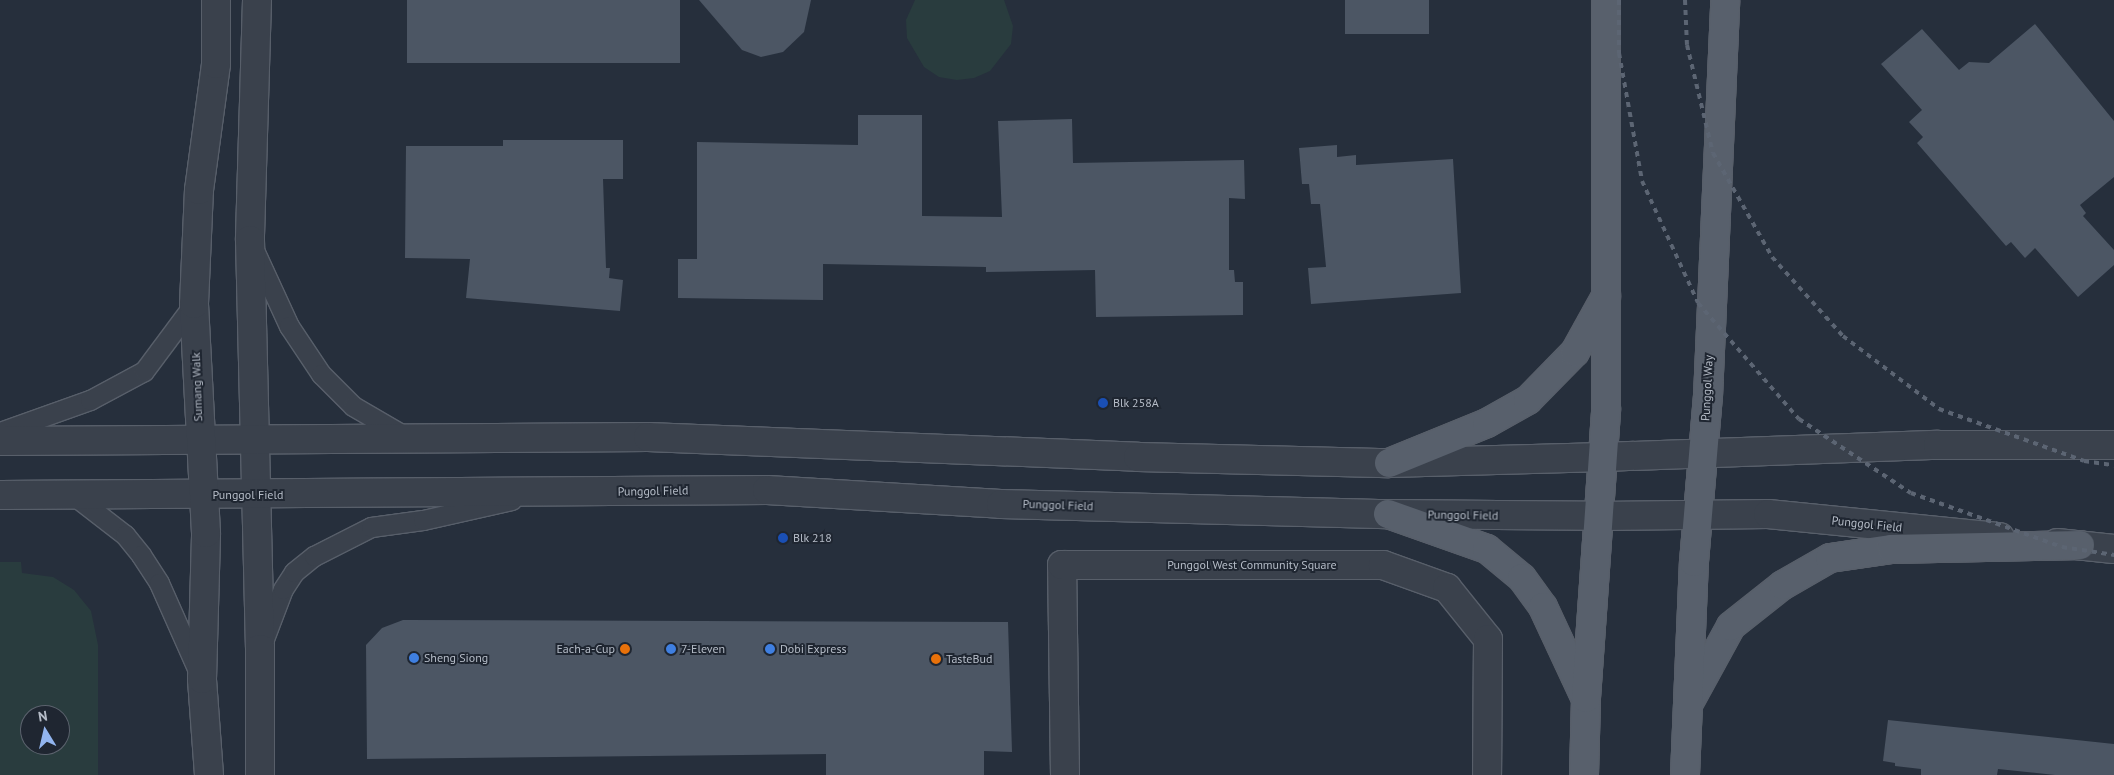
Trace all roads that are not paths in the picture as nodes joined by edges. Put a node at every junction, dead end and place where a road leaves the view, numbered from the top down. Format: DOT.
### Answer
graph roads {
  1 [pos="216,0"];
  2 [pos="257,0"];
  3 [pos="1606,0"];
  4 [pos="1725,0"];
  5 [pos="250,240"];
  6 [pos="1607,295"];
  7 [pos="194,304"];
  8 [pos="0,432"];
  9 [pos="408,438"];
  10 [pos="199,439"];
  11 [pos="252,439"];
  12 [pos="0,441"];
  13 [pos="2114,445"];
  14 [pos="1703,453"];
  15 [pos="1604,457"];
  16 [pos="1389,463"];
  17 [pos="545,493"];
  18 [pos="72,494"];
  19 [pos="0,495"];
  20 [pos="203,495"];
  21 [pos="254,495"];
  22 [pos="1388,514"];
  23 [pos="1698,515"];
  24 [pos="1600,516"];
  25 [pos="2080,545"];
  26 [pos="2114,549"];
  27 [pos="260,649"];
  28 [pos="202,679"];
  29 [pos="1586,698"];
  30 [pos="1686,709"];
  31 [pos="209,775"];
  32 [pos="260,775"];
  33 [pos="1065,775"];
  34 [pos="1487,775"];
  35 [pos="1584,775"];
  36 [pos="1685,775"];
  1 -- 7 [label="street, Sumang Walk"];
  2 -- 5 [label="street"];
  3 -- 6 [label="main road"];
  4 -- 14 [label="main road, Punggol Way"];
  5 -- 9 [label="lane"];
  5 -- 11 [label="street"];
  6 -- 15 [label="main road"];
  6 -- 16 [label="main road"];
  7 -- 8 [label="lane"];
  7 -- 10 [label="street, Sumang Walk"];
  9 -- 11 [label="street"];
  9 -- 16 [label="street"];
  10 -- 11 [label="street"];
  10 -- 12 [label="street"];
  10 -- 20 [label="street, Sumang Walk"];
  11 -- 21 [label="street"];
  13 -- 14 [label="street"];
  14 -- 15 [label="street"];
  14 -- 23 [label="main road, Punggol Way"];
  15 -- 16 [label="street"];
  15 -- 24 [label="main road"];
  17 -- 21 [label="street, Punggol Field"];
  17 -- 22 [label="street, Punggol Field"];
  17 -- 27 [label="lane"];
  18 -- 19 [label="street, Punggol Field"];
  18 -- 20 [label="street, Punggol Field"];
  18 -- 28 [label="lane"];
  20 -- 21 [label="street, Punggol Field"];
  20 -- 28 [label="street, Sumang Walk"];
  21 -- 27 [label="street"];
  22 -- 24 [label="street, Punggol Field"];
  22 -- 29 [label="main road"];
  23 -- 24 [label="street, Punggol Field"];
  23 -- 25 [label="street, Punggol Field"];
  23 -- 30 [label="main road, Punggol Way"];
  24 -- 29 [label="main road"];
  25 -- 26 [label="street, Punggol Field"];
  25 -- 30 [label="main road"];
  27 -- 32 [label="street"];
  28 -- 31 [label="street, Sumang Walk"];
  29 -- 35 [label="main road"];
  30 -- 36 [label="main road, Punggol Way"];
  33 -- 34 [label="street, Punggol West Community Square"];
}
